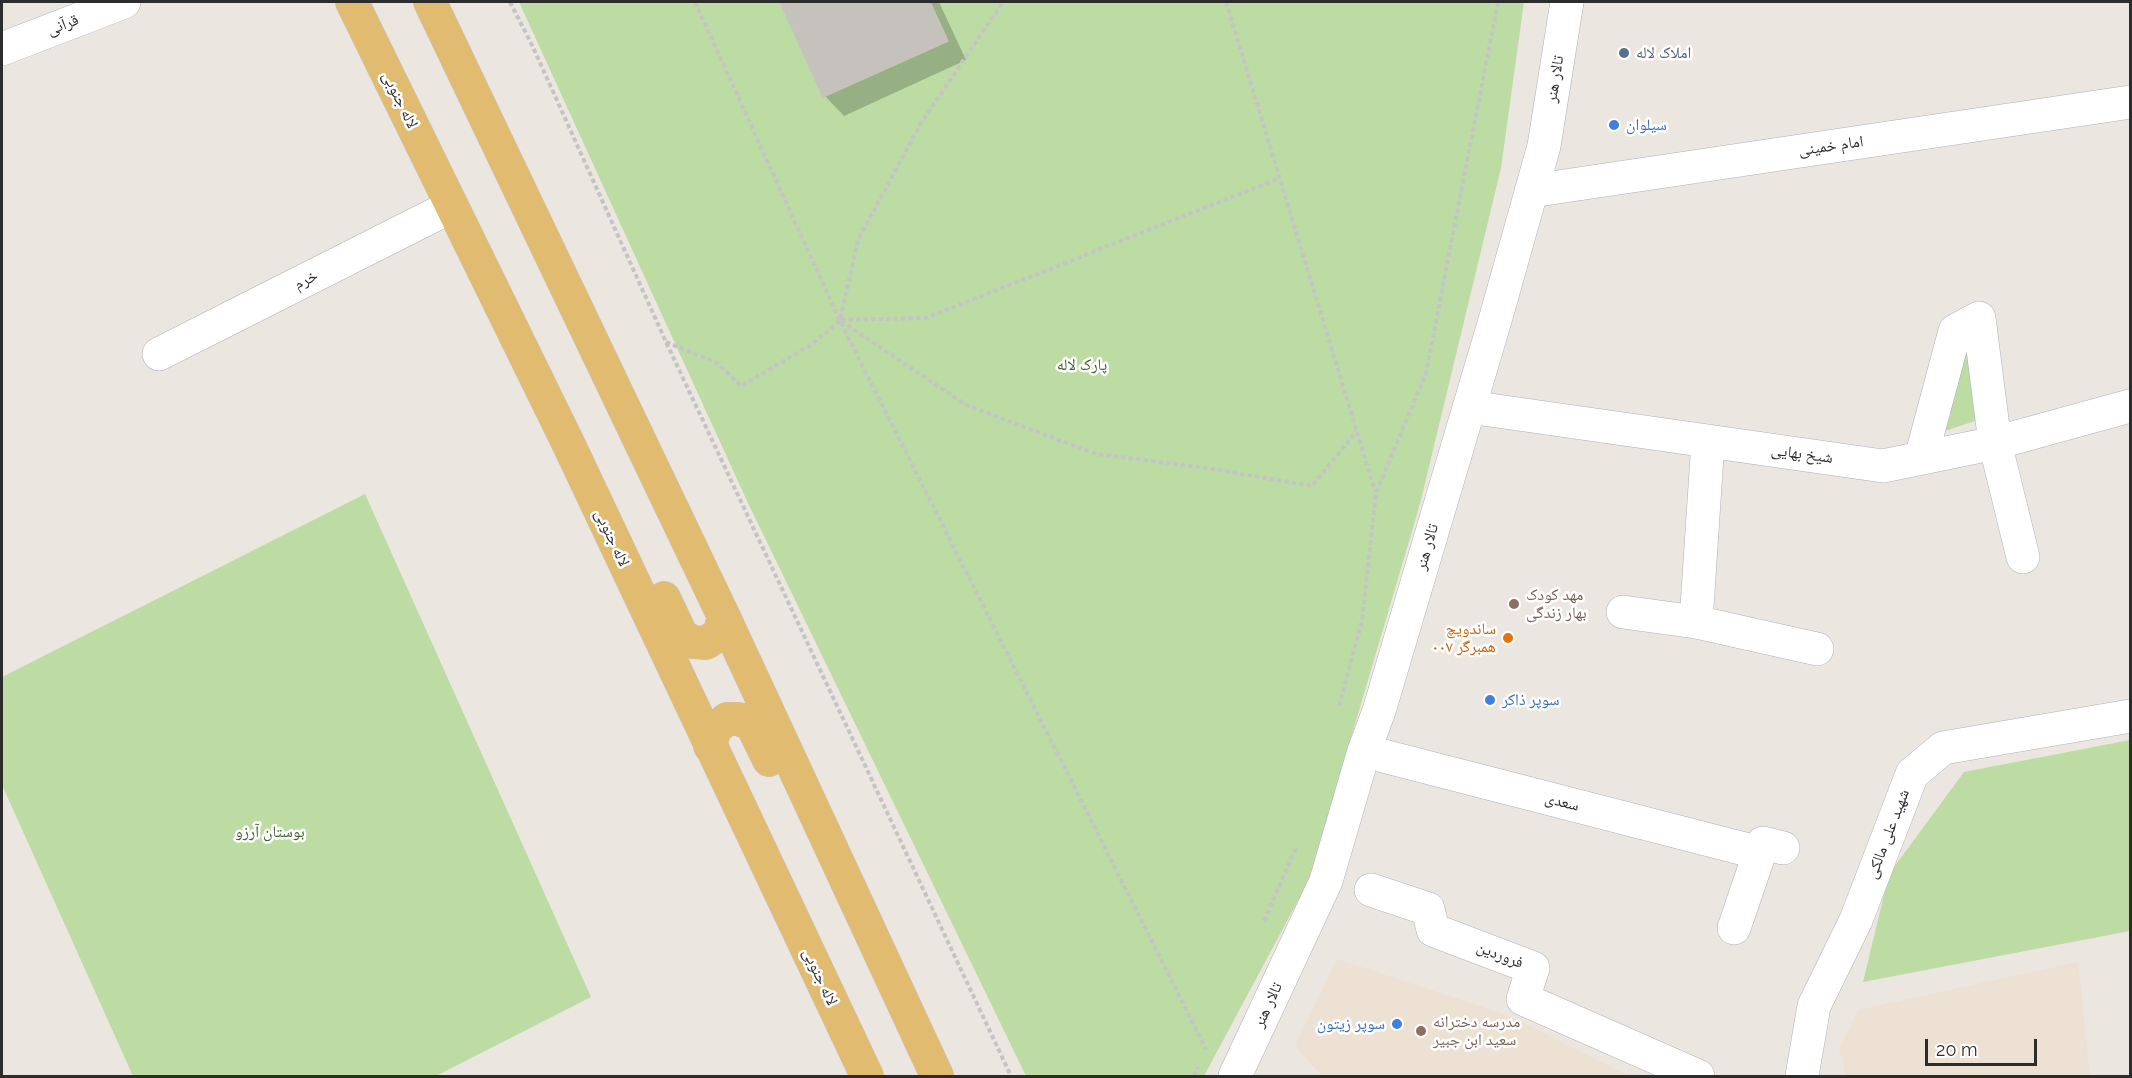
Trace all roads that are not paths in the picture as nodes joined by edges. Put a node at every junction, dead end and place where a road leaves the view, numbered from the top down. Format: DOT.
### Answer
graph roads {
  1 [pos="124,2"];
  2 [pos="352,2"];
  3 [pos="1567,2"];
  4 [pos="437,8"];
  5 [pos="2,50"];
  6 [pos="2130,102"];
  7 [pos="1531,191"];
  8 [pos="452,206"];
  9 [pos="492,288"];
  10 [pos="159,354"];
  11 [pos="2130,406"];
  12 [pos="1469,407"];
  13 [pos="1708,441"];
  14 [pos="1995,443"];
  15 [pos="1921,458"];
  16 [pos="2024,557"];
  17 [pos="1623,612"];
  18 [pos="724,617"];
  19 [pos="1696,622"];
  20 [pos="1817,649"];
  21 [pos="2130,716"];
  22 [pos="710,746"];
  23 [pos="1364,751"];
  24 [pos="1371,890"];
  25 [pos="1734,928"];
  26 [pos="867,1077"];
  27 [pos="937,1077"];
  28 [pos="1235,1077"];
  29 [pos="1698,1077"];
  30 [pos="1802,1077"];
  1 -- 5 [label="street, قرآنی"];
  2 -- 8 [label="main road, لاله جنوبی"];
  3 -- 7 [label="street, تالار هنر"];
  4 -- 18 [label="main road"];
  6 -- 7 [label="street, امام خمینی"];
  7 -- 12 [label="street, تالار هنر"];
  8 -- 9 [label="main road, لاله جنوبی"];
  8 -- 10 [label="street, خرم"];
  9 -- 18 [label="main road"];
  9 -- 22 [label="main road, لاله جنوبی"];
  11 -- 14 [label="street, شیخ بهایی"];
  12 -- 13 [label="street, شیخ بهایی"];
  12 -- 23 [label="street, تالار هنر"];
  13 -- 15 [label="street, شیخ بهایی"];
  13 -- 19 [label="street"];
  14 -- 15 [label="street, شیخ بهایی"];
  14 -- 15 [label="street"];
  14 -- 16 [label="street"];
  17 -- 19 [label="street"];
  18 -- 27 [label="main road"];
  19 -- 20 [label="street"];
  21 -- 30 [label="street, شهید علی مالکی"];
  22 -- 26 [label="main road, لاله جنوبی"];
  22 -- 27 [label="main road"];
  23 -- 25 [label="street, سعدی"];
  23 -- 28 [label="street, تالار هنر"];
  24 -- 29 [label="street, فروردین"];
}
